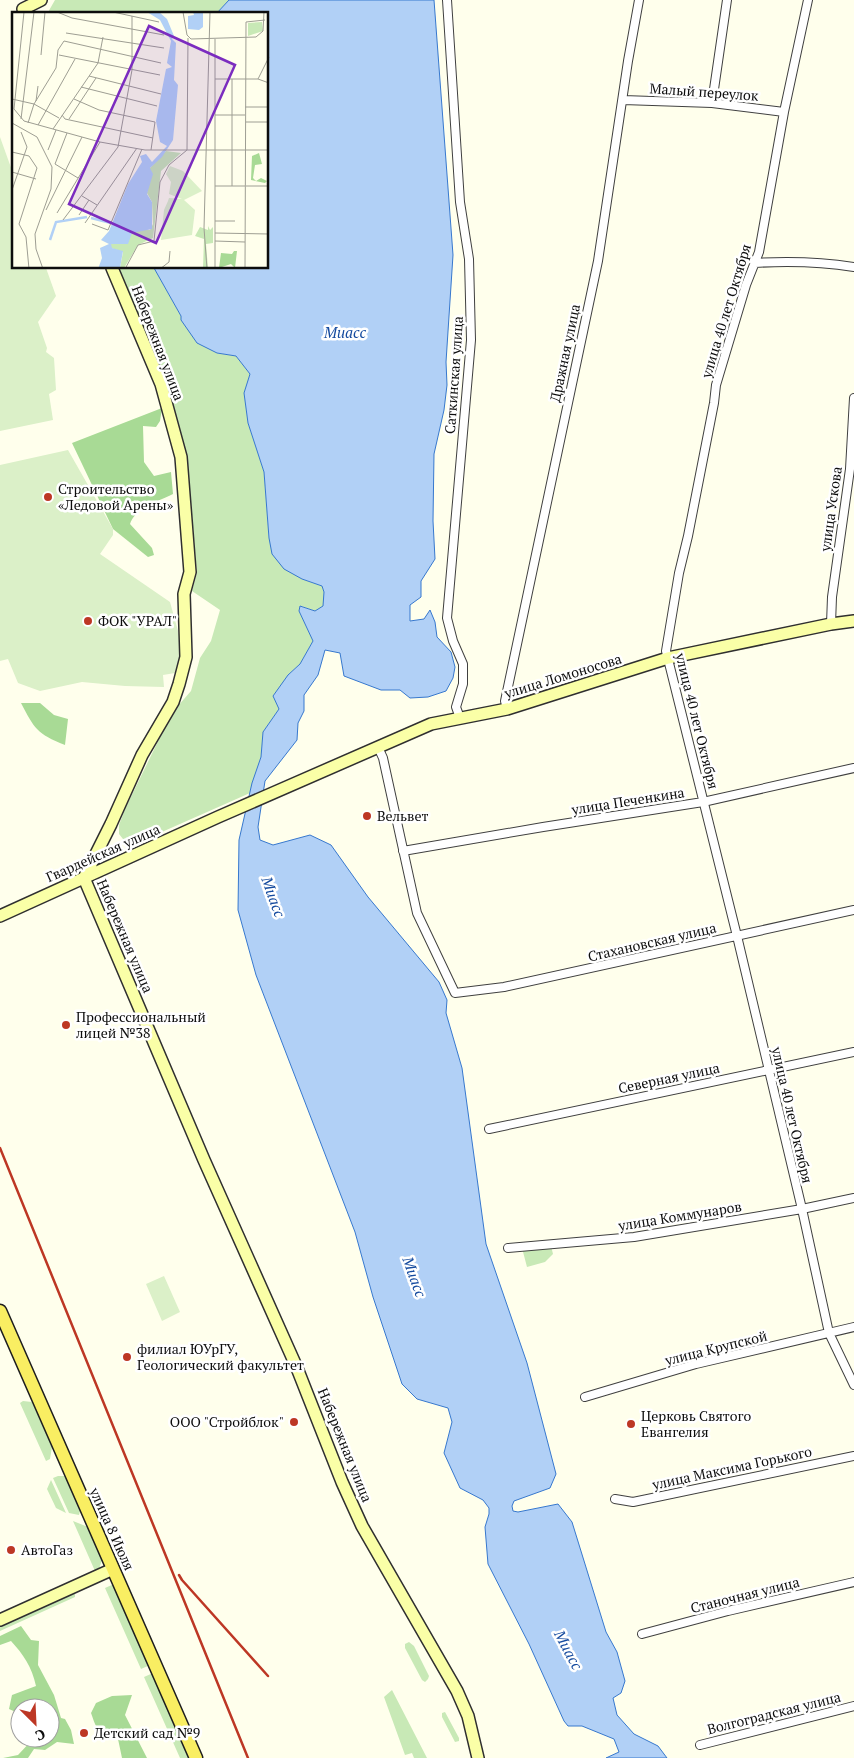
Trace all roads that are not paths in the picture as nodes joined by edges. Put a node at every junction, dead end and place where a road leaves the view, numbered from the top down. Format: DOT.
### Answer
graph roads {
  1 [pos="41,0"];
  2 [pos="447,0"];
  3 [pos="639,0"];
  4 [pos="727,0"];
  5 [pos="808,0"];
  6 [pos="24,11"];
  7 [pos="623,100"];
  8 [pos="712,103"];
  9 [pos="784,112"];
  10 [pos="755,263"];
  11 [pos="854,267"];
  12 [pos="112,269"];
  13 [pos="854,398"];
  14 [pos="854,621"];
  15 [pos="831,624"];
  16 [pos="668,658"];
  17 [pos="507,710"];
  18 [pos="460,718"];
  19 [pos="378,747"];
  20 [pos="854,768"];
  21 [pos="289,786"];
  22 [pos="703,802"];
  23 [pos="403,851"];
  24 [pos="84,878"];
  25 [pos="854,910"];
  26 [pos="0,916"];
  27 [pos="737,936"];
  28 [pos="854,1052"];
  29 [pos="769,1070"];
  30 [pos="489,1129"];
  31 [pos="854,1198"];
  32 [pos="802,1209"];
  33 [pos="508,1248"];
  34 [pos="0,1311"];
  35 [pos="854,1327"];
  36 [pos="830,1333"];
  37 [pos="854,1385"];
  38 [pos="584,1397"];
  39 [pos="854,1456"];
  40 [pos="615,1499"];
  41 [pos="113,1569"];
  42 [pos="854,1582"];
  43 [pos="0,1620"];
  44 [pos="642,1634"];
  45 [pos="854,1706"];
  46 [pos="700,1745"];
  47 [pos="196,1758"];
  48 [pos="478,1758"];
  1 -- 6 [label="street"];
  2 -- 18 [label="street, Саткинская улица"];
  3 -- 7 [label="street, Дражная улица"];
  4 -- 8 [label="street"];
  5 -- 9 [label="street, улица 40 лет Октября"];
  7 -- 8 [label="street, Малый переулок"];
  7 -- 17 [label="street, Дражная улица"];
  8 -- 9 [label="street, Малый переулок"];
  9 -- 10 [label="street, улица 40 лет Октября"];
  10 -- 11 [label="street"];
  10 -- 16 [label="street, улица 40 лет Октября"];
  12 -- 24 [label="street, Набережная улица"];
  13 -- 15 [label="street, улица Ускова"];
  14 -- 15 [label="street, улица Ломоносова"];
  15 -- 16 [label="street, улица Ломоносова"];
  16 -- 17 [label="street, улица Ломоносова"];
  16 -- 22 [label="street, улица 40 лет Октября"];
  17 -- 18 [label="street, улица Ломоносова"];
  18 -- 19 [label="street, улица Ломоносова"];
  19 -- 21 [label="street, улица Ломоносова"];
  19 -- 23 [label="street"];
  20 -- 22 [label="street, улица Печенкина"];
  21 -- 24 [label="street, Гвардейская улица"];
  22 -- 23 [label="street, улица Печенкина"];
  22 -- 27 [label="street, улица 40 лет Октября"];
  23 -- 27 [label="street, Стахановская улица"];
  24 -- 26 [label="street, Гвардейская улица"];
  24 -- 48 [label="street, Набережная улица"];
  25 -- 27 [label="street, Стахановская улица"];
  27 -- 29 [label="street, улица 40 лет Октября"];
  28 -- 29 [label="street, Северная улица"];
  29 -- 30 [label="street, Северная улица"];
  29 -- 32 [label="street, улица 40 лет Октября"];
  31 -- 32 [label="street, улица Коммунаров"];
  32 -- 33 [label="street, улица Коммунаров"];
  32 -- 36 [label="street, улица 40 лет Октября"];
  34 -- 41 [label="main road, улица 8 Июля"];
  35 -- 36 [label="street, улица Крупской"];
  36 -- 37 [label="street, улица 40 лет Октября"];
  36 -- 38 [label="street, улица Крупской"];
  39 -- 40 [label="street, улица Максима Горького"];
  41 -- 43 [label="street"];
  41 -- 47 [label="main road, улица 8 Июля"];
  42 -- 44 [label="street, Станочная улица"];
  45 -- 46 [label="street, Волгоградская улица"];
}
